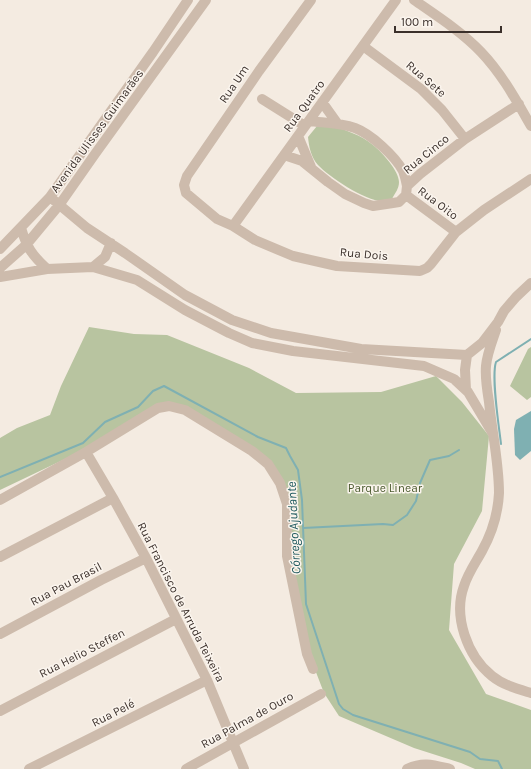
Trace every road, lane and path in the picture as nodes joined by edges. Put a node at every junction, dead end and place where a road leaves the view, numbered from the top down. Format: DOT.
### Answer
graph roads {
  1 [pos="188,0"];
  2 [pos="206,0"];
  3 [pos="310,0"];
  4 [pos="396,0"];
  5 [pos="414,0"];
  6 [pos="363,46"];
  7 [pos="262,99"];
  8 [pos="322,102"];
  9 [pos="519,104"];
  10 [pos="307,123"];
  11 [pos="337,123"];
  12 [pos="531,126"];
  13 [pos="298,136"];
  14 [pos="465,139"];
  15 [pos="284,155"];
  16 [pos="312,169"];
  17 [pos="404,172"];
  18 [pos="420,174"];
  19 [pos="531,179"];
  20 [pos="184,185"];
  21 [pos="406,191"];
  22 [pos="50,196"];
  23 [pos="60,204"];
  24 [pos="233,226"];
  25 [pos="21,228"];
  26 [pos="456,232"];
  27 [pos="111,243"];
  28 [pos="26,244"];
  29 [pos="0,249"];
  30 [pos="93,267"];
  31 [pos="0,268"];
  32 [pos="47,269"];
  33 [pos="0,277"];
  34 [pos="531,283"];
  35 [pos="498,322"];
  36 [pos="466,355"];
  37 [pos="467,391"];
  38 [pos="488,394"];
  39 [pos="493,434"];
  40 [pos="86,452"];
  41 [pos="114,498"];
  42 [pos="0,500"];
  43 [pos="0,557"];
  44 [pos="146,558"];
  45 [pos="176,619"];
  46 [pos="0,634"];
  47 [pos="313,669"];
  48 [pos="207,680"];
  49 [pos="531,693"];
  50 [pos="321,694"];
  51 [pos="0,711"];
  52 [pos="232,743"];
  53 [pos="411,767"];
  54 [pos="29,769"];
  55 [pos="186,769"];
  56 [pos="244,769"];
  57 [pos="450,769"];
  1 -- 22 [label="street, Avenida Ulisses Guimarães"];
  2 -- 23 [label="street, Avenida Ulisses Guimarães"];
  3 -- 20 [label="street, Rua Um"];
  4 -- 6 [label="street, Rua Quatro"];
  5 -- 9 [label="street"];
  6 -- 8 [label="street, Rua Quatro"];
  6 -- 14 [label="street, Rua Sete"];
  7 -- 10 [label="street"];
  8 -- 10 [label="street, Rua Quatro"];
  8 -- 11 [label="street"];
  9 -- 12 [label="street"];
  9 -- 14 [label="street, Rua Cinco"];
  10 -- 11 [label="street"];
  10 -- 13 [label="street, Rua Quatro"];
  11 -- 17 [label="street"];
  13 -- 15 [label="street, Rua Quatro"];
  13 -- 16 [label="street, Rua Cinco"];
  14 -- 18 [label="street, Rua Cinco"];
  15 -- 16 [label="street, Rua Cinco"];
  15 -- 24 [label="street, Rua Quatro"];
  16 -- 21 [label="street, Rua Cinco"];
  17 -- 18 [label="street"];
  17 -- 21 [label="street"];
  18 -- 21 [label="street, Rua Cinco"];
  19 -- 26 [label="street, Rua Dois"];
  20 -- 24 [label="street, Rua Dois"];
  21 -- 26 [label="street, Rua Oito"];
  22 -- 23 [label="street"];
  22 -- 25 [label="street, Avenida Ulisses Guimarães"];
  23 -- 27 [label="street"];
  23 -- 28 [label="street, Avenida Ulisses Guimarães"];
  24 -- 26 [label="street, Rua Dois"];
  25 -- 28 [label="street"];
  25 -- 29 [label="street, Avenida Ulisses Guimarães"];
  27 -- 30 [label="street"];
  27 -- 36 [label="street"];
  28 -- 31 [label="street, Avenida Ulisses Guimarães"];
  28 -- 32 [label="street"];
  30 -- 32 [label="street"];
  30 -- 37 [label="street"];
  32 -- 33 [label="street"];
  34 -- 35 [label="street"];
  35 -- 36 [label="street"];
  35 -- 38 [label="street"];
  36 -- 37 [label="street"];
  37 -- 38 [label="street"];
  37 -- 39 [label="street"];
  38 -- 39 [label="street"];
  39 -- 49 [label="street"];
  40 -- 41 [label="street, Rua Francisco de Arruda Teixeira"];
  40 -- 42 [label="street"];
  40 -- 47 [label="street"];
  41 -- 43 [label="street"];
  41 -- 44 [label="street, Rua Francisco de Arruda Teixeira"];
  44 -- 45 [label="street, Rua Francisco de Arruda Teixeira"];
  44 -- 46 [label="street, Rua Pau Brasil"];
  45 -- 48 [label="street, Rua Francisco de Arruda Teixeira"];
  45 -- 51 [label="street, Rua Helio Steffen"];
  48 -- 52 [label="street, Rua Francisco de Arruda Teixeira"];
  48 -- 54 [label="street, Rua Pelé"];
  50 -- 52 [label="street, Rua Palma de Ouro"];
  52 -- 55 [label="street, Rua Palma de Ouro"];
  52 -- 56 [label="street, Rua Francisco de Arruda Teixeira"];
  53 -- 57 [label="street"];
}
